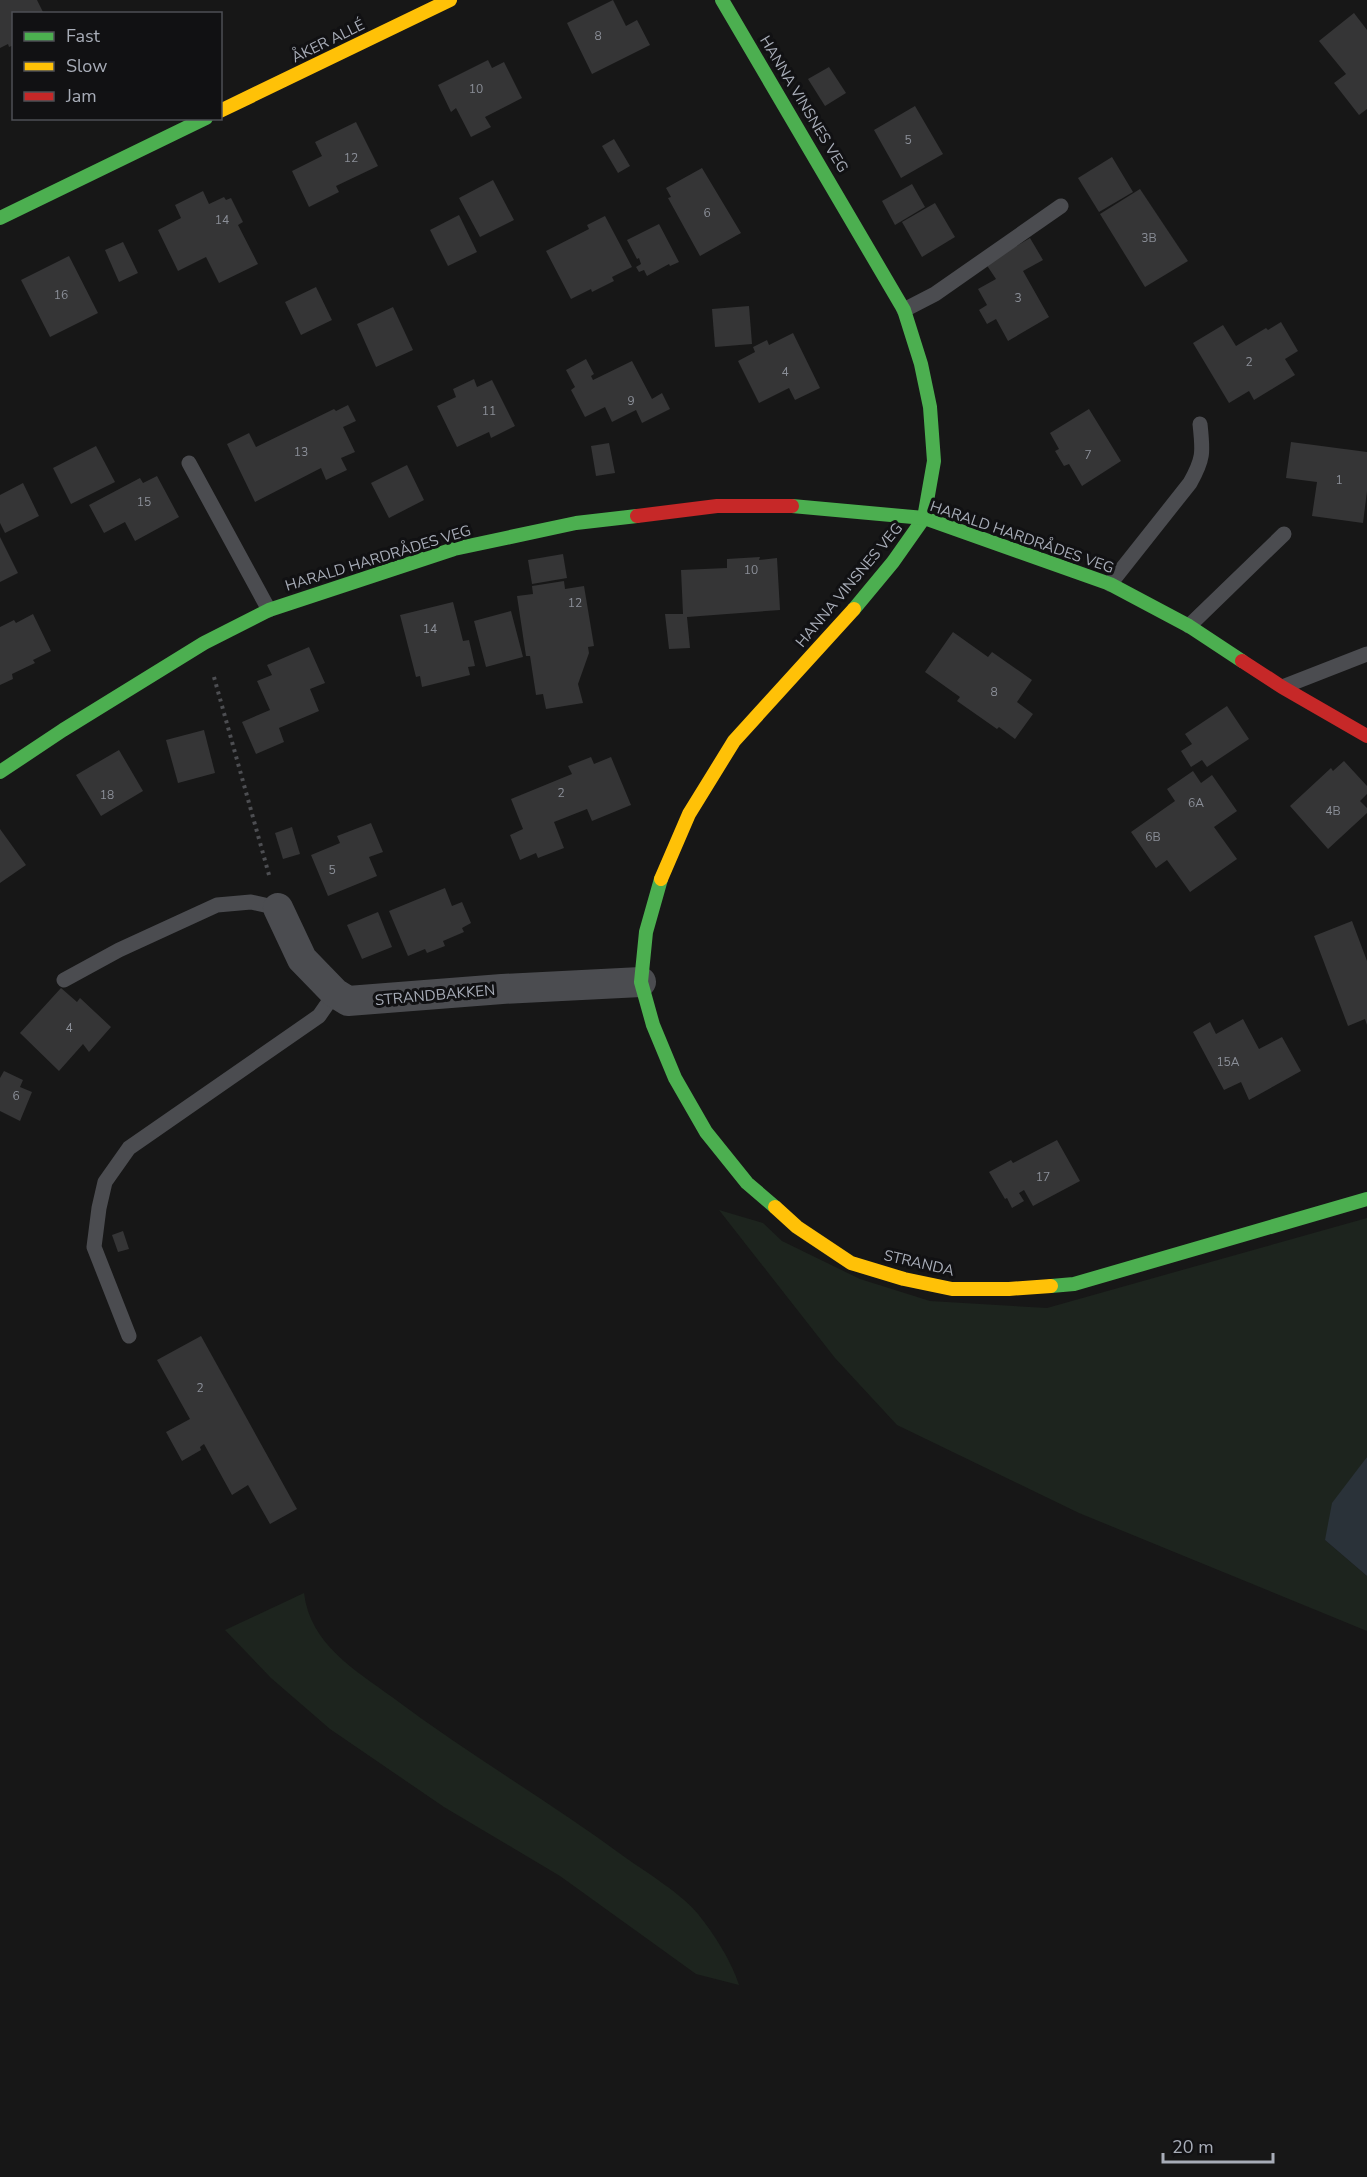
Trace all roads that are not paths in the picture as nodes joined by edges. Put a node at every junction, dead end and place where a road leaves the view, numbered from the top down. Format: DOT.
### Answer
graph roads {
  1 [pos="450,0"];
  2 [pos="722,0"];
  3 [pos="222,110"];
  4 [pos="202,120"];
  5 [pos="1061,206"];
  6 [pos="0,218"];
  7 [pos="904,310"];
  8 [pos="1200,424"];
  9 [pos="189,464"];
  10 [pos="924,518"];
  11 [pos="1284,534"];
  12 [pos="1110,584"];
  13 [pos="269,610"];
  14 [pos="1189,626"];
  15 [pos="1367,654"];
  16 [pos="1282,687"];
  17 [pos="1367,736"];
  18 [pos="0,772"];
  19 [pos="278,908"];
  20 [pos="64,980"];
  21 [pos="641,982"];
  22 [pos="335,993"];
  23 [pos="1367,1199"];
  24 [pos="129,1336"];
  1 -- 3 [label="street, ÅKER ALLÉ"];
  2 -- 7 [label="street, HANNA VINSNES VEG"];
  4 -- 6 [label="street"];
  5 -- 7 [label="lane"];
  7 -- 10 [label="street, HANNA VINSNES VEG"];
  8 -- 12 [label="lane"];
  9 -- 13 [label="lane"];
  10 -- 12 [label="street, HARALD HARDRÅDES VEG"];
  10 -- 13 [label="street, HARALD HARDRÅDES VEG"];
  10 -- 21 [label="street, HANNA VINSNES VEG"];
  11 -- 14 [label="lane"];
  12 -- 14 [label="street, HARALD HARDRÅDES VEG"];
  13 -- 18 [label="street, HARALD HARDRÅDES VEG"];
  14 -- 16 [label="street, HARALD HARDRÅDES VEG"];
  15 -- 16 [label="lane"];
  16 -- 17 [label="street, HARALD HARDRÅDES VEG"];
  19 -- 20 [label="lane"];
  19 -- 22 [label="street"];
  21 -- 22 [label="street, STRANDBAKKEN"];
  21 -- 23 [label="street, STRANDA"];
  22 -- 24 [label="lane"];
}
